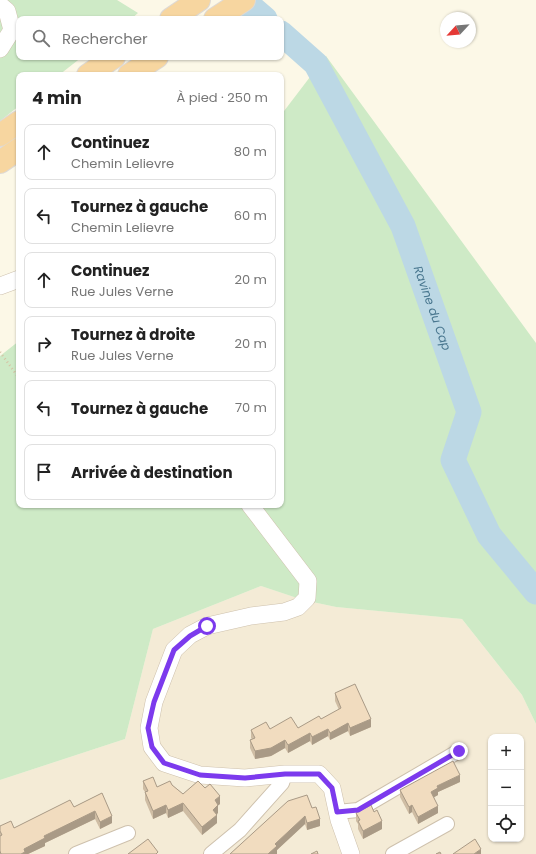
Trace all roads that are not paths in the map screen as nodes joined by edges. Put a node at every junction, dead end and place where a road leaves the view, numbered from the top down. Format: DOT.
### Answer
graph roads {
  1 [pos="199,0"];
  2 [pos="244,0"];
  3 [pos="0,5"];
  4 [pos="175,16"];
  5 [pos="220,16"];
  6 [pos="0,49"];
  7 [pos="110,60"];
  8 [pos="151,60"];
  9 [pos="92,72"];
  10 [pos="133,72"];
  11 [pos="16,124"];
  12 [pos="0,135"];
  13 [pos="16,151"];
  14 [pos="0,162"];
  15 [pos="16,280"];
  16 [pos="0,286"];
  17 [pos="252,508"];
  18 [pos="459,751"];
  19 [pos="285,774"];
  20 [pos="337,812"];
  21 [pos="447,824"];
  22 [pos="128,833"];
  23 [pos="76,854"];
  24 [pos="211,854"];
  25 [pos="350,854"];
  26 [pos="393,854"];
  1 -- 4 [label="highway"];
  2 -- 5 [label="highway"];
  3 -- 6 [label="street"];
  7 -- 9 [label="highway"];
  8 -- 10 [label="highway"];
  11 -- 12 [label="highway"];
  13 -- 14 [label="highway"];
  15 -- 16 [label="street"];
  17 -- 19 [label="street"];
  18 -- 20 [label="street"];
  19 -- 20 [label="street"];
  19 -- 24 [label="street"];
  20 -- 25 [label="street"];
  21 -- 26 [label="street"];
  22 -- 23 [label="street"];
}
